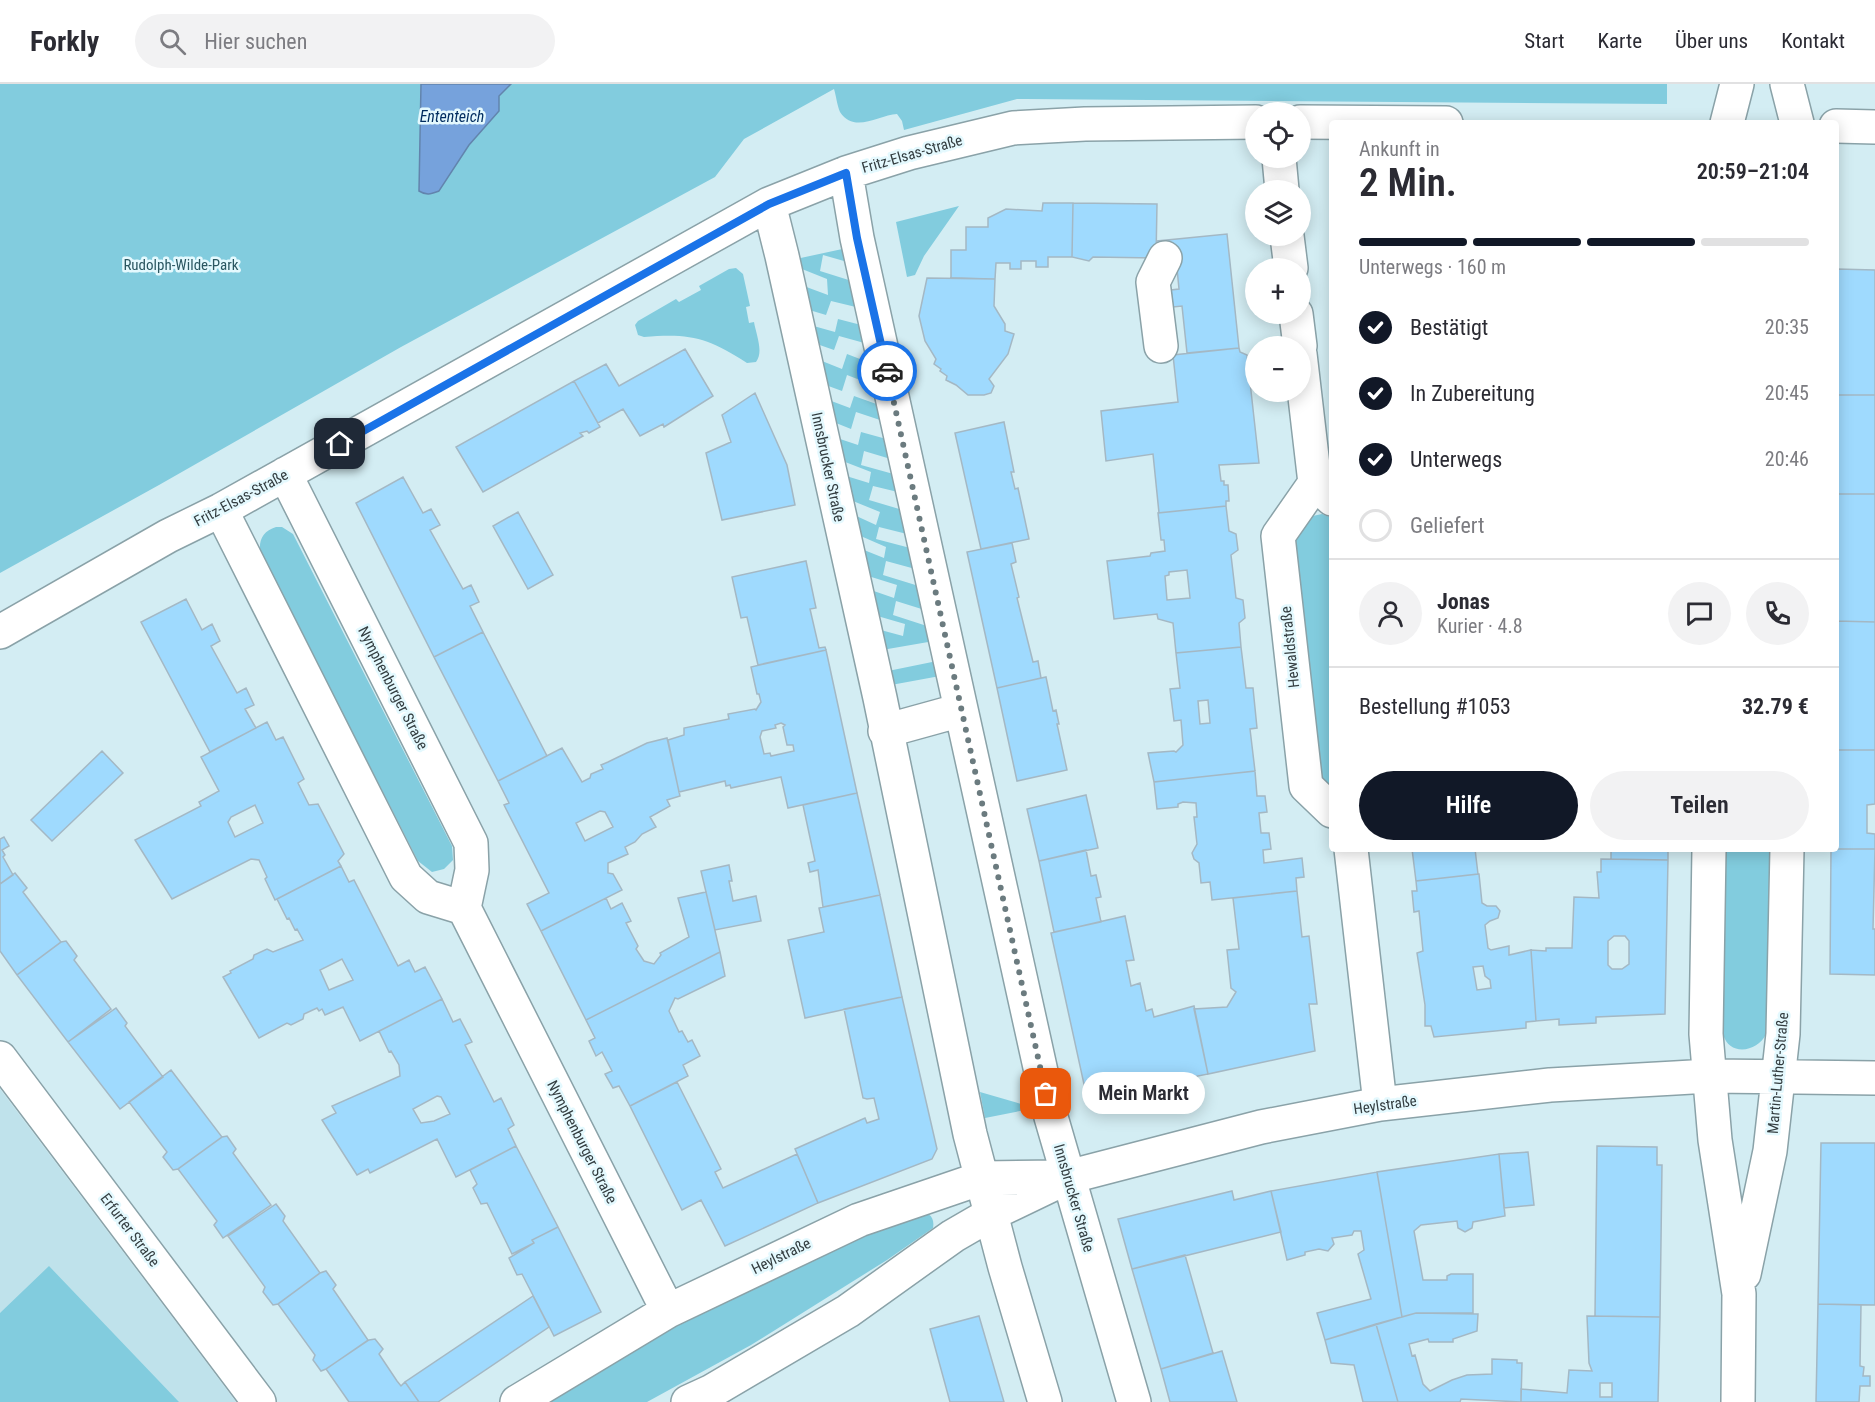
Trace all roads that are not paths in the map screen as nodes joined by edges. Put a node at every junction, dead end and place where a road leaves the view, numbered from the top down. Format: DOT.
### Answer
graph roads {
  1 [pos="1737,84"];
  2 [pos="1788,84"];
  3 [pos="1728,120"];
  4 [pos="1796,120"];
  5 [pos="1245,122"];
  6 [pos="1311,122"];
  7 [pos="1329,122"];
  8 [pos="1839,126"];
  9 [pos="1875,127"];
  10 [pos="846,173"];
  11 [pos="769,204"];
  12 [pos="1165,258"];
  13 [pos="1161,346"];
  14 [pos="1308,402"];
  15 [pos="285,474"];
  16 [pos="1323,491"];
  17 [pos="221,510"];
  18 [pos="0,632"];
  19 [pos="962,710"];
  20 [pos="885,731"];
  21 [pos="1329,808"];
  22 [pos="1351,852"];
  23 [pos="1709,852"];
  24 [pos="1787,852"];
  25 [pos="464,908"];
  26 [pos="0,1058"];
  27 [pos="1709,1076"];
  28 [pos="1778,1077"];
  29 [pos="1875,1078"];
  30 [pos="1380,1104"];
  31 [pos="1068,1177"];
  32 [pos="982,1178"];
  33 [pos="992,1214"];
  34 [pos="1739,1294"];
  35 [pos="668,1311"];
  36 [pos="259,1402"];
  37 [pos="518,1402"];
  38 [pos="688,1402"];
  39 [pos="1045,1402"];
  40 [pos="1134,1402"];
  41 [pos="1738,1402"];
  1 -- 3 [label="street"];
  2 -- 4 [label="street"];
  5 -- 10 [label="street, Fritz-Elsas-Straße"];
  6 -- 7 [label="street"];
  8 -- 9 [label="street"];
  10 -- 11 [label="street, Fritz-Elsas-Straße"];
  10 -- 19 [label="street, Innsbrucker Straße"];
  11 -- 15 [label="street, Fritz-Elsas-Straße"];
  11 -- 20 [label="street, Innsbrucker Straße"];
  12 -- 13 [label="street"];
  14 -- 16 [label="street, Hewaldstraße"];
  15 -- 17 [label="street, Fritz-Elsas-Straße"];
  15 -- 25 [label="street, Nymphenburger Straße"];
  16 -- 21 [label="street, Hewaldstraße"];
  17 -- 18 [label="street, Fritz-Elsas-Straße"];
  17 -- 25 [label="street"];
  19 -- 20 [label="street"];
  19 -- 31 [label="street, Innsbrucker Straße"];
  20 -- 32 [label="street, Innsbrucker Straße"];
  22 -- 30 [label="street"];
  23 -- 27 [label="street, Martin-Luther-Straße"];
  24 -- 28 [label="street, Martin-Luther-Straße"];
  25 -- 35 [label="street, Nymphenburger Straße"];
  26 -- 36 [label="street, Erfurter Straße"];
  27 -- 28 [label="street, Heylstraße"];
  27 -- 30 [label="street, Heylstraße"];
  27 -- 34 [label="street, Martin-Luther-Straße"];
  28 -- 29 [label="street"];
  28 -- 34 [label="street, Martin-Luther-Straße"];
  30 -- 31 [label="street, Heylstraße"];
  31 -- 32 [label="street, Heylstraße"];
  31 -- 33 [label="street, Heylstraße"];
  31 -- 40 [label="street, Innsbrucker Straße"];
  32 -- 33 [label="street, Innsbrucker Straße"];
  32 -- 35 [label="street, Heylstraße"];
  33 -- 38 [label="street, Heylstraße"];
  33 -- 39 [label="street, Innsbrucker Straße"];
  34 -- 41 [label="street, Martin-Luther-Straße"];
  35 -- 37 [label="street, Heylstraße"];
}
